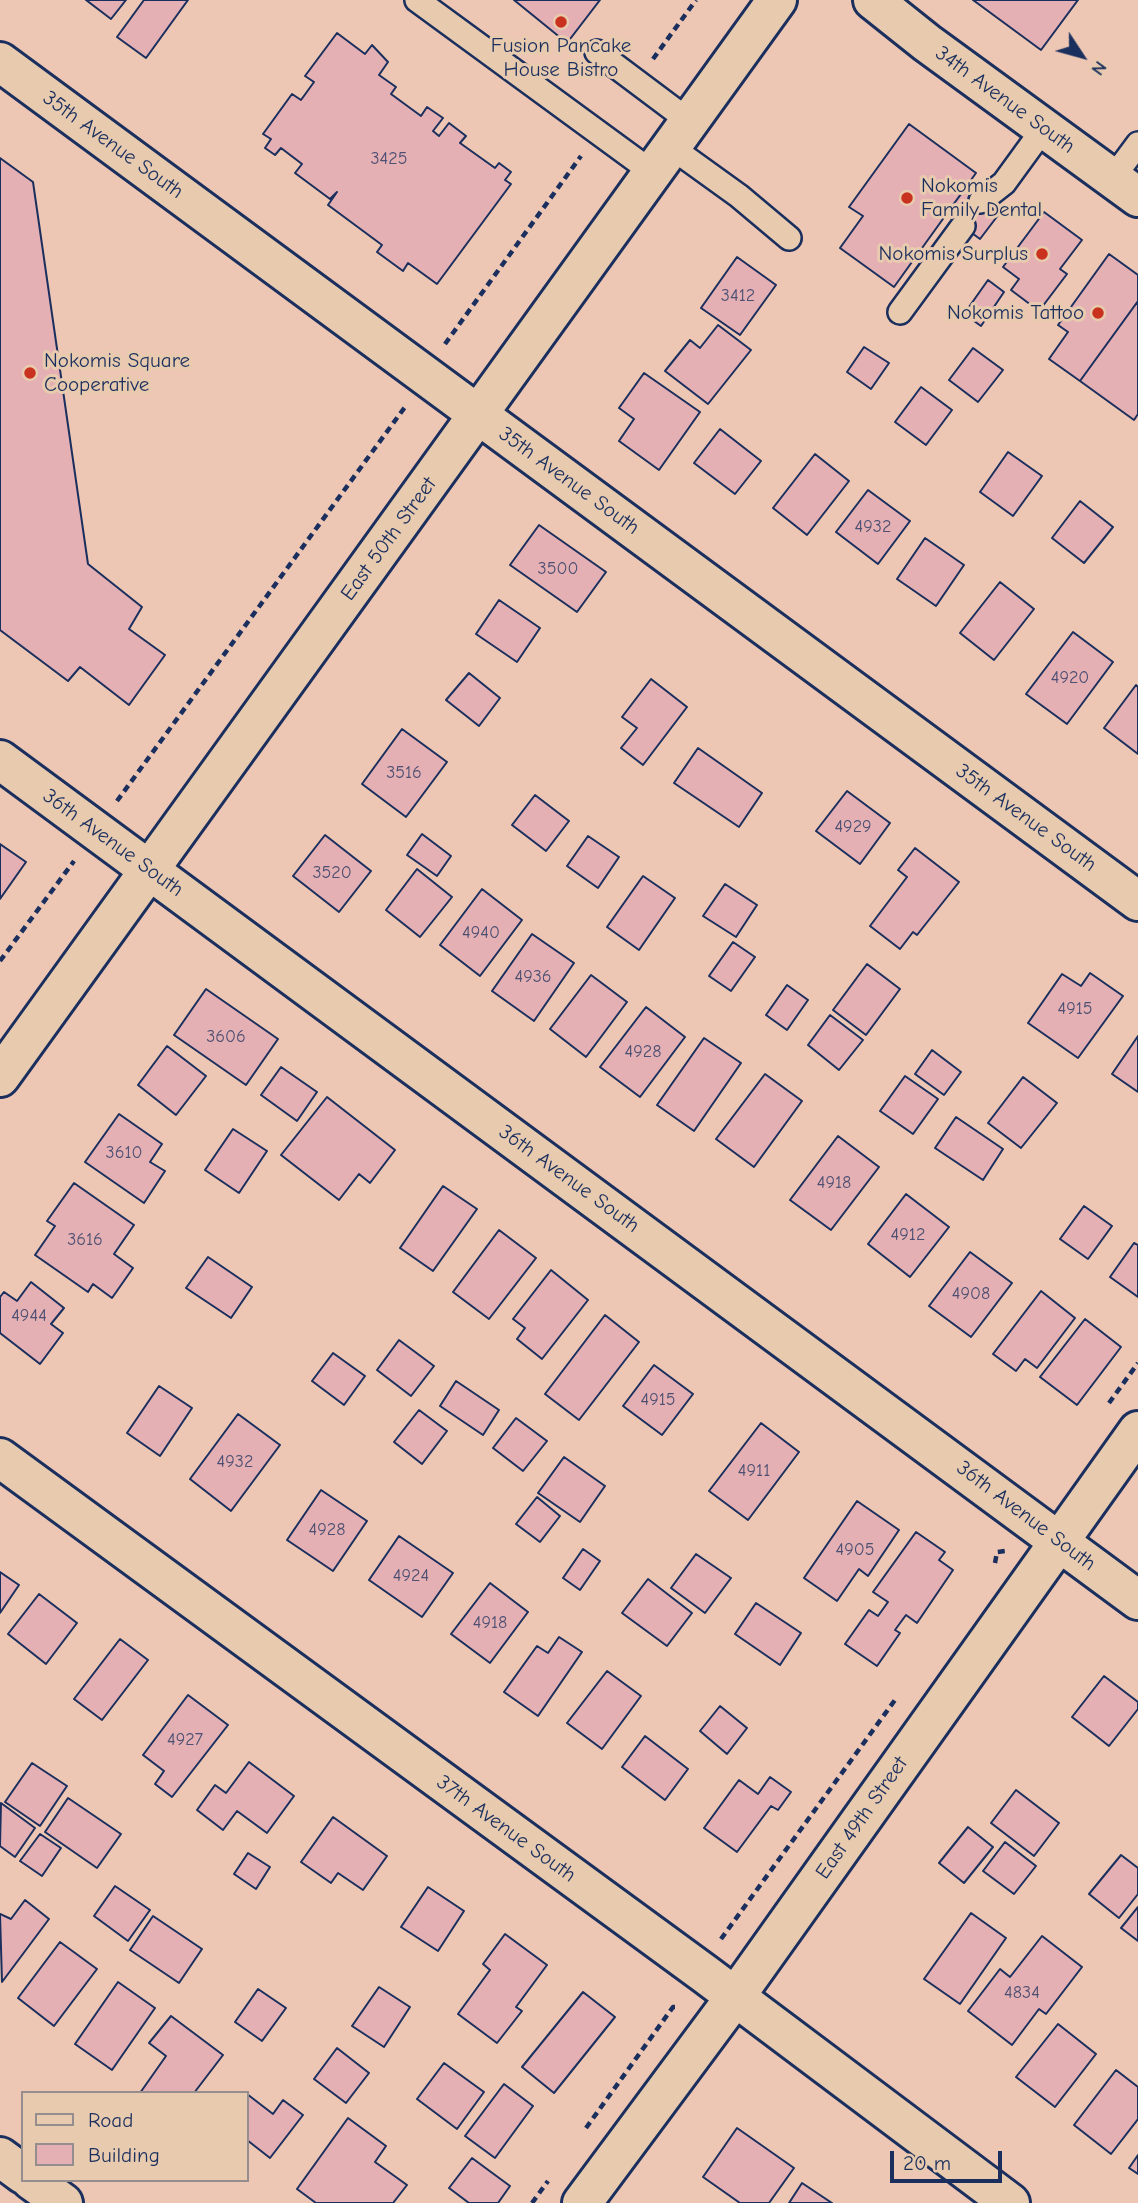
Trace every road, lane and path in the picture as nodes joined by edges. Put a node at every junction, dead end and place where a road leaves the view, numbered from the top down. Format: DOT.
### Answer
graph roads {
  1 [pos="417,0"];
  2 [pos="696,0"];
  3 [pos="777,0"];
  4 [pos="873,0"];
  5 [pos="597,52"];
  6 [pos="0,62"];
  7 [pos="636,82"];
  8 [pos="1044,128"];
  9 [pos="598,133"];
  10 [pos="1138,145"];
  11 [pos="671,147"];
  12 [pos="1125,188"];
  13 [pos="981,201"];
  14 [pos="962,226"];
  15 [pos="789,238"];
  16 [pos="900,312"];
  17 [pos="446,348"];
  18 [pos="410,400"];
  19 [pos="478,414"];
  20 [pos="0,760"];
  21 [pos="109,811"];
  22 [pos="74,860"];
  23 [pos="150,870"];
  24 [pos="1138,901"];
  25 [pos="0,961"];
  26 [pos="0,1077"];
  27 [pos="1138,1431"];
  28 [pos="0,1458"];
  29 [pos="1059,1540"];
  30 [pos="1015,1550"];
  31 [pos="988,1573"];
  32 [pos="1138,1600"];
  33 [pos="899,1696"];
  34 [pos="723,1950"];
  35 [pos="735,1997"];
  36 [pos="681,2007"];
  37 [pos="579,2138"];
  38 [pos="0,2157"];
  39 [pos="556,2170"];
  40 [pos="21,2173"];
  41 [pos="34,2182"];
  42 [pos="63,2203"];
  43 [pos="532,2203"];
  44 [pos="582,2203"];
  45 [pos="1010,2203"];
  1 -- 9 [label="lane"];
  2 -- 7 [label="path"];
  3 -- 11 [label="street, East 50th Street"];
  4 -- 8 [label="street, 34th Avenue South"];
  5 -- 7 [label="lane"];
  6 -- 19 [label="street, 35th Avenue South"];
  7 -- 11 [label="lane"];
  8 -- 12 [label="street, 34th Avenue South"];
  8 -- 13 [label="lane"];
  9 -- 11 [label="lane"];
  9 -- 17 [label="path"];
  10 -- 12 [label="lane"];
  11 -- 15 [label="lane"];
  11 -- 19 [label="street, East 50th Street"];
  14 -- 16 [label="lane"];
  18 -- 21 [label="path"];
  19 -- 23 [label="street, East 50th Street"];
  19 -- 24 [label="street, 35th Avenue South"];
  20 -- 23 [label="street, 36th Avenue South"];
  22 -- 25 [label="path"];
  23 -- 26 [label="street, East 50th Street"];
  23 -- 29 [label="street, 36th Avenue South"];
  27 -- 29 [label="street, East 49th Street"];
  28 -- 35 [label="street, 37th Avenue South"];
  29 -- 32 [label="street, 36th Avenue South"];
  29 -- 35 [label="street, East 49th Street"];
  30 -- 31 [label="path"];
  33 -- 34 [label="path"];
  35 -- 44 [label="street, East 49th Street"];
  35 -- 45 [label="street, 37th Avenue South"];
  36 -- 37 [label="path"];
  38 -- 40 [label="street"];
  39 -- 43 [label="path"];
  41 -- 42 [label="street"];
}
